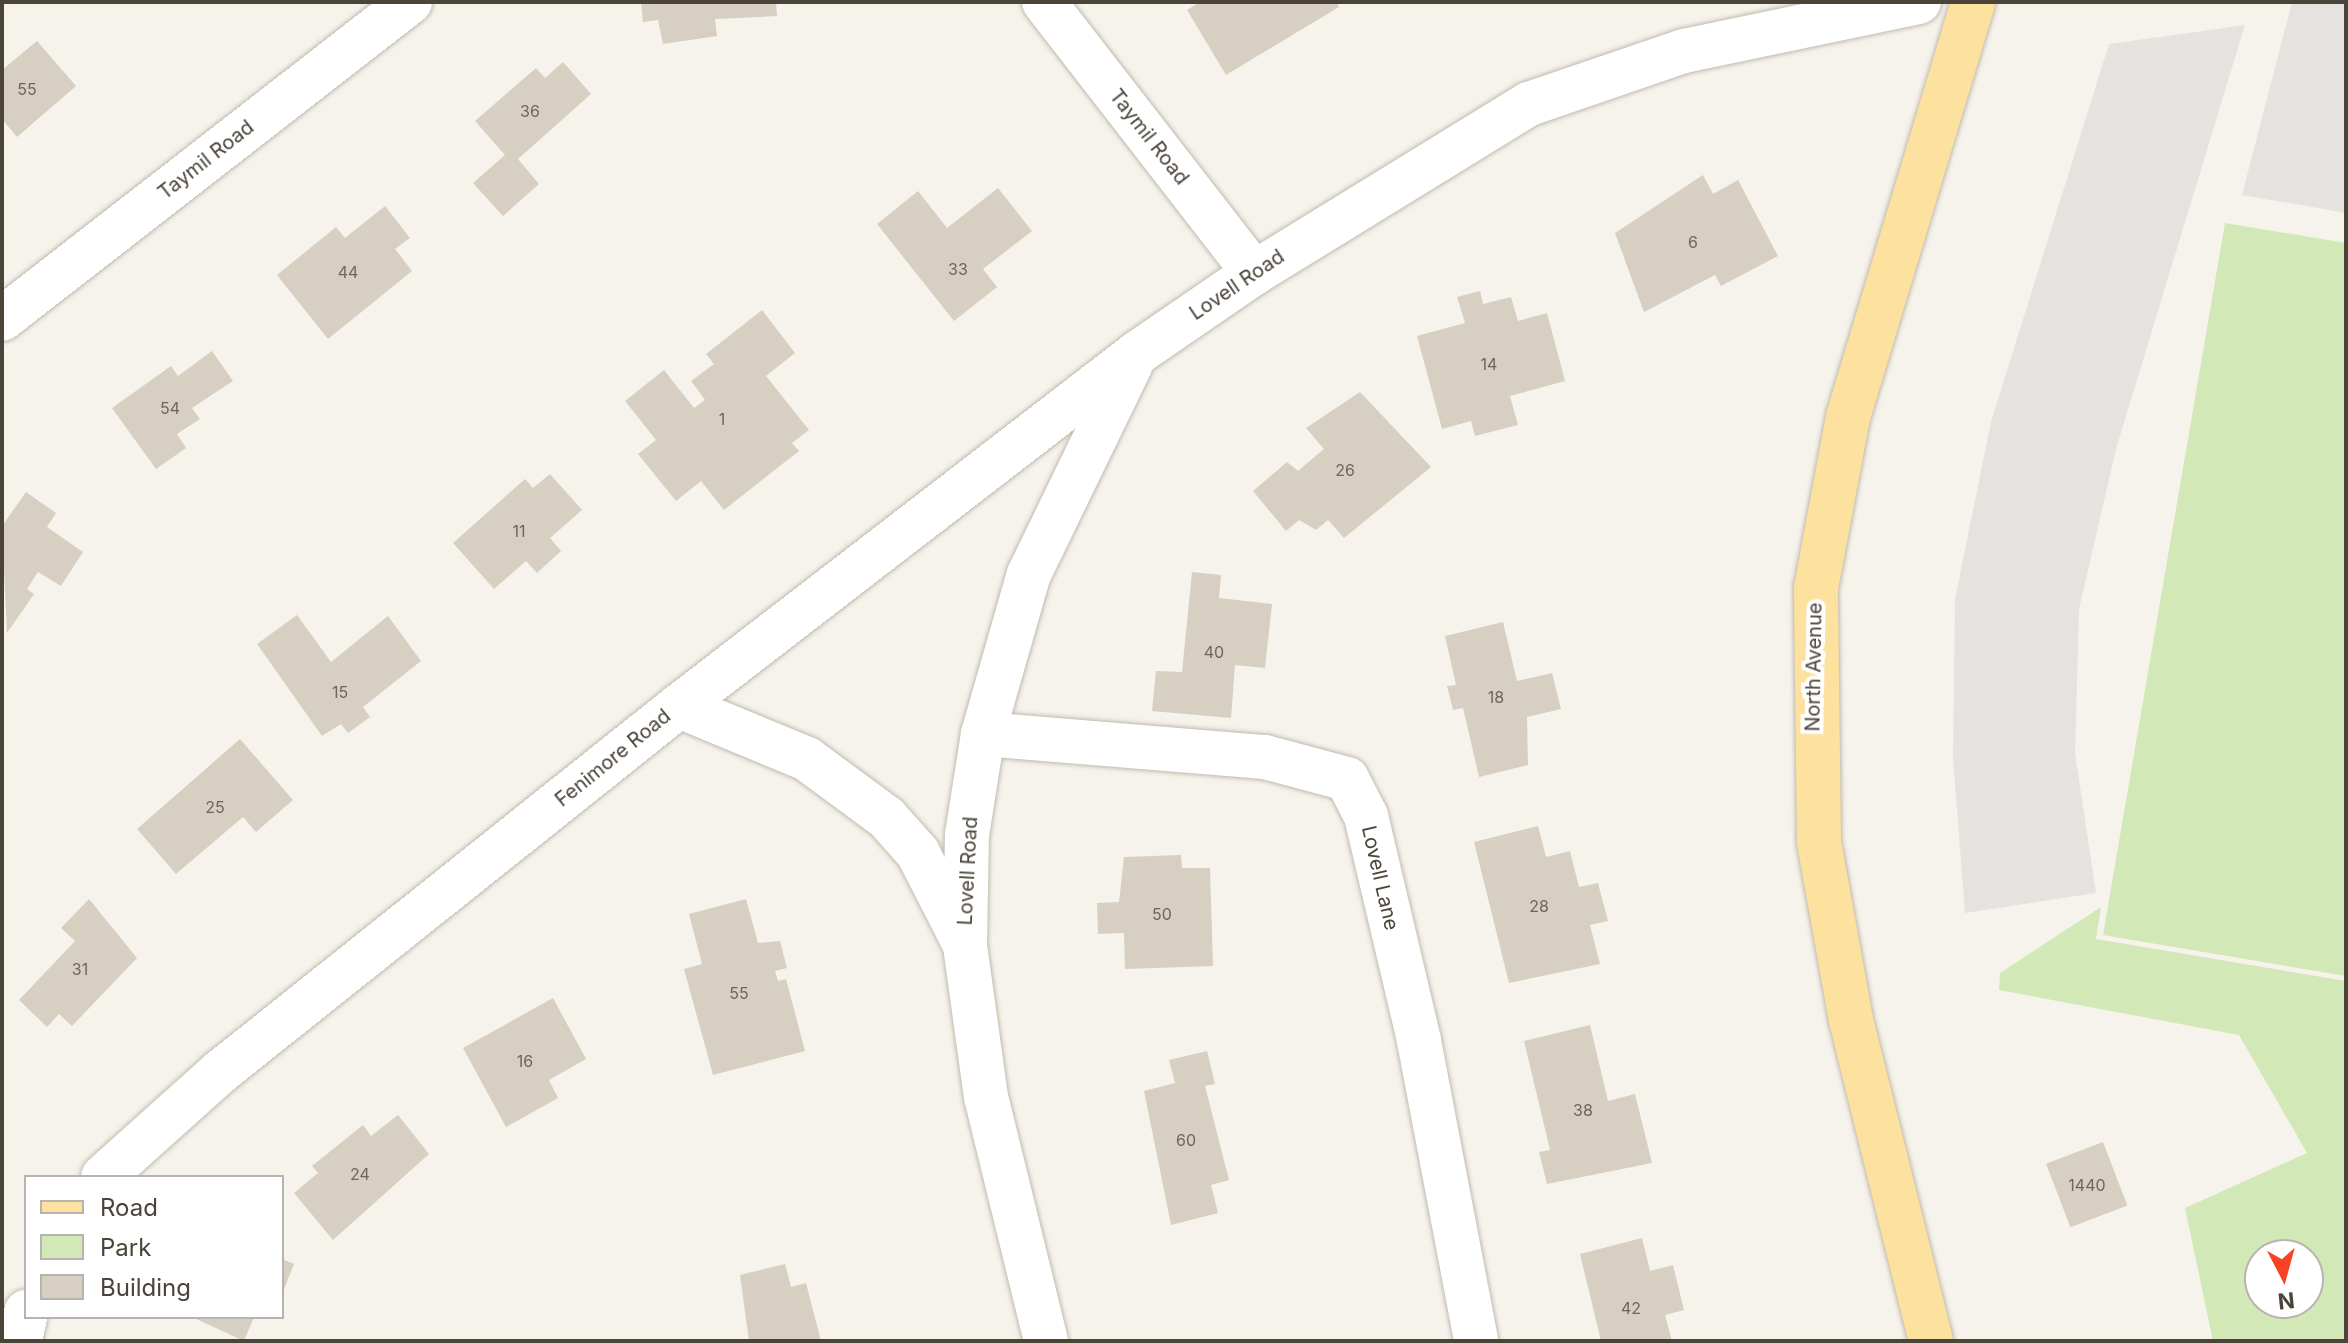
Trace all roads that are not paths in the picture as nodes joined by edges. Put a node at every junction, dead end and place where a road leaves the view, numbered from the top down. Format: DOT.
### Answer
graph roads {
  1 [pos="410,2"];
  2 [pos="1044,2"];
  3 [pos="1919,2"];
  4 [pos="1973,2"];
  5 [pos="1254,273"];
  6 [pos="2,319"];
  7 [pos="1136,354"];
  8 [pos="679,706"];
  9 [pos="983,734"];
  10 [pos="965,946"];
  11 [pos="105,1175"];
  12 [pos="25,1319"];
  13 [pos="20,1341"];
  14 [pos="1046,1341"];
  15 [pos="1476,1341"];
  16 [pos="1931,1341"];
  1 -- 6 [label="street, Taymil Road"];
  2 -- 5 [label="street, Taymil Road"];
  3 -- 5 [label="street, Lovell Road"];
  4 -- 16 [label="main road, North Avenue"];
  5 -- 7 [label="street, Lovell Road"];
  7 -- 8 [label="street, Fenimore Road"];
  7 -- 9 [label="street, Lovell Road"];
  8 -- 10 [label="street, Lovell Road"];
  8 -- 11 [label="street, Fenimore Road"];
  9 -- 10 [label="street, Lovell Road"];
  9 -- 15 [label="street, Lovell Lane"];
  10 -- 14 [label="street, Lovell Road"];
  12 -- 13 [label="street"];
}
